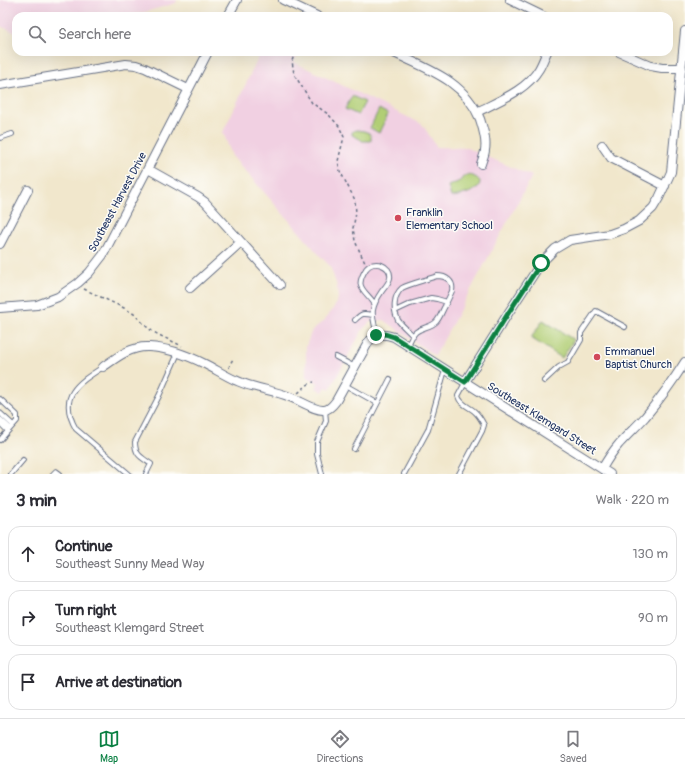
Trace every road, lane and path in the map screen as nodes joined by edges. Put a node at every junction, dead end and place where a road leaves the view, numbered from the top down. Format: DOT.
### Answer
graph roads {
  1 [pos="236,0"];
  2 [pos="283,0"];
  3 [pos="510,0"];
  4 [pos="230,12"];
  5 [pos="308,12"];
  6 [pos="535,12"];
  7 [pos="685,31"];
  8 [pos="206,56"];
  9 [pos="294,56"];
  10 [pos="400,56"];
  11 [pos="545,56"];
  12 [pos="629,56"];
  13 [pos="682,68"];
  14 [pos="0,86"];
  15 [pos="188,89"];
  16 [pos="477,112"];
  17 [pos="12,134"];
  18 [pos="0,138"];
  19 [pos="602,145"];
  20 [pos="481,164"];
  21 [pos="148,170"];
  22 [pos="664,186"];
  23 [pos="28,190"];
  24 [pos="241,242"];
  25 [pos="0,244"];
  26 [pos="365,264"];
  27 [pos="78,283"];
  28 [pos="280,285"];
  29 [pos="190,288"];
  30 [pos="447,302"];
  31 [pos="374,303"];
  32 [pos="0,308"];
  33 [pos="395,310"];
  34 [pos="373,315"];
  35 [pos="355,320"];
  36 [pos="625,327"];
  37 [pos="376,335"];
  38 [pos="413,336"];
  39 [pos="408,345"];
  40 [pos="184,346"];
  41 [pos="178,353"];
  42 [pos="336,357"];
  43 [pos="233,359"];
  44 [pos="685,362"];
  45 [pos="103,367"];
  46 [pos="355,367"];
  47 [pos="227,369"];
  48 [pos="445,369"];
  49 [pos="390,379"];
  50 [pos="544,381"];
  51 [pos="314,382"];
  52 [pos="465,382"];
  53 [pos="344,385"];
  54 [pos="293,390"];
  55 [pos="298,392"];
  56 [pos="303,395"];
  57 [pos="0,399"];
  58 [pos="377,403"];
  59 [pos="325,410"];
  60 [pos="0,413"];
  61 [pos="0,419"];
  62 [pos="0,423"];
  63 [pos="11,428"];
  64 [pos="0,440"];
  65 [pos="354,449"];
  66 [pos="23,460"];
  67 [pos="602,469"];
  68 [pos="11,474"];
  69 [pos="129,474"];
  70 [pos="146,474"];
  71 [pos="322,474"];
  72 [pos="404,474"];
  73 [pos="459,474"];
  74 [pos="610,474"];
  1 -- 4 [label="street"];
  2 -- 5 [label="street"];
  3 -- 6 [label="street"];
  7 -- 13 [label="street"];
  8 -- 15 [label="street, Southeast Harvest Drive"];
  9 -- 26 [label="path"];
  10 -- 16 [label="street"];
  11 -- 16 [label="street"];
  12 -- 13 [label="street"];
  13 -- 22 [label="street"];
  14 -- 15 [label="street"];
  15 -- 21 [label="street, Southeast Harvest Drive"];
  16 -- 20 [label="street"];
  17 -- 18 [label="lane"];
  19 -- 22 [label="street"];
  21 -- 24 [label="street"];
  21 -- 27 [label="street, Southeast Harvest Drive"];
  22 -- 52 [label="street"];
  23 -- 25 [label="street"];
  24 -- 28 [label="street"];
  24 -- 29 [label="street"];
  27 -- 32 [label="street, Southeast Harvest Drive"];
  27 -- 40 [label="path"];
  30 -- 33 [label="lane"];
  30 -- 33 [label="lane"];
  30 -- 38 [label="lane"];
  31 -- 31 [label="lane"];
  31 -- 34 [label="lane"];
  33 -- 38 [label="lane"];
  34 -- 35 [label="lane"];
  34 -- 37 [label="lane"];
  36 -- 50 [label="lane"];
  37 -- 39 [label="street, Southeast Klemgard Street"];
  37 -- 46 [label="street"];
  38 -- 39 [label="lane"];
  39 -- 48 [label="street, Southeast Klemgard Street"];
  41 -- 45 [label="street"];
  41 -- 59 [label="street"];
  41 -- 70 [label="lane"];
  42 -- 46 [label="lane"];
  43 -- 47 [label="path"];
  44 -- 67 [label="street"];
  45 -- 69 [label="lane"];
  46 -- 53 [label="street"];
  48 -- 52 [label="street, Southeast Klemgard Street"];
  48 -- 72 [label="lane"];
  49 -- 58 [label="lane"];
  51 -- 55 [label="path"];
  52 -- 67 [label="street, Southeast Klemgard Street"];
  52 -- 73 [label="lane"];
  53 -- 58 [label="lane"];
  53 -- 59 [label="street"];
  54 -- 55 [label="path"];
  55 -- 56 [label="path"];
  57 -- 63 [label="lane"];
  58 -- 65 [label="lane"];
  59 -- 71 [label="lane"];
  60 -- 63 [label="lane"];
  61 -- 63 [label="lane"];
  62 -- 63 [label="lane"];
  63 -- 64 [label="lane"];
  66 -- 68 [label="lane"];
  67 -- 74 [label="street, Southeast Klemgard Street"];
}
